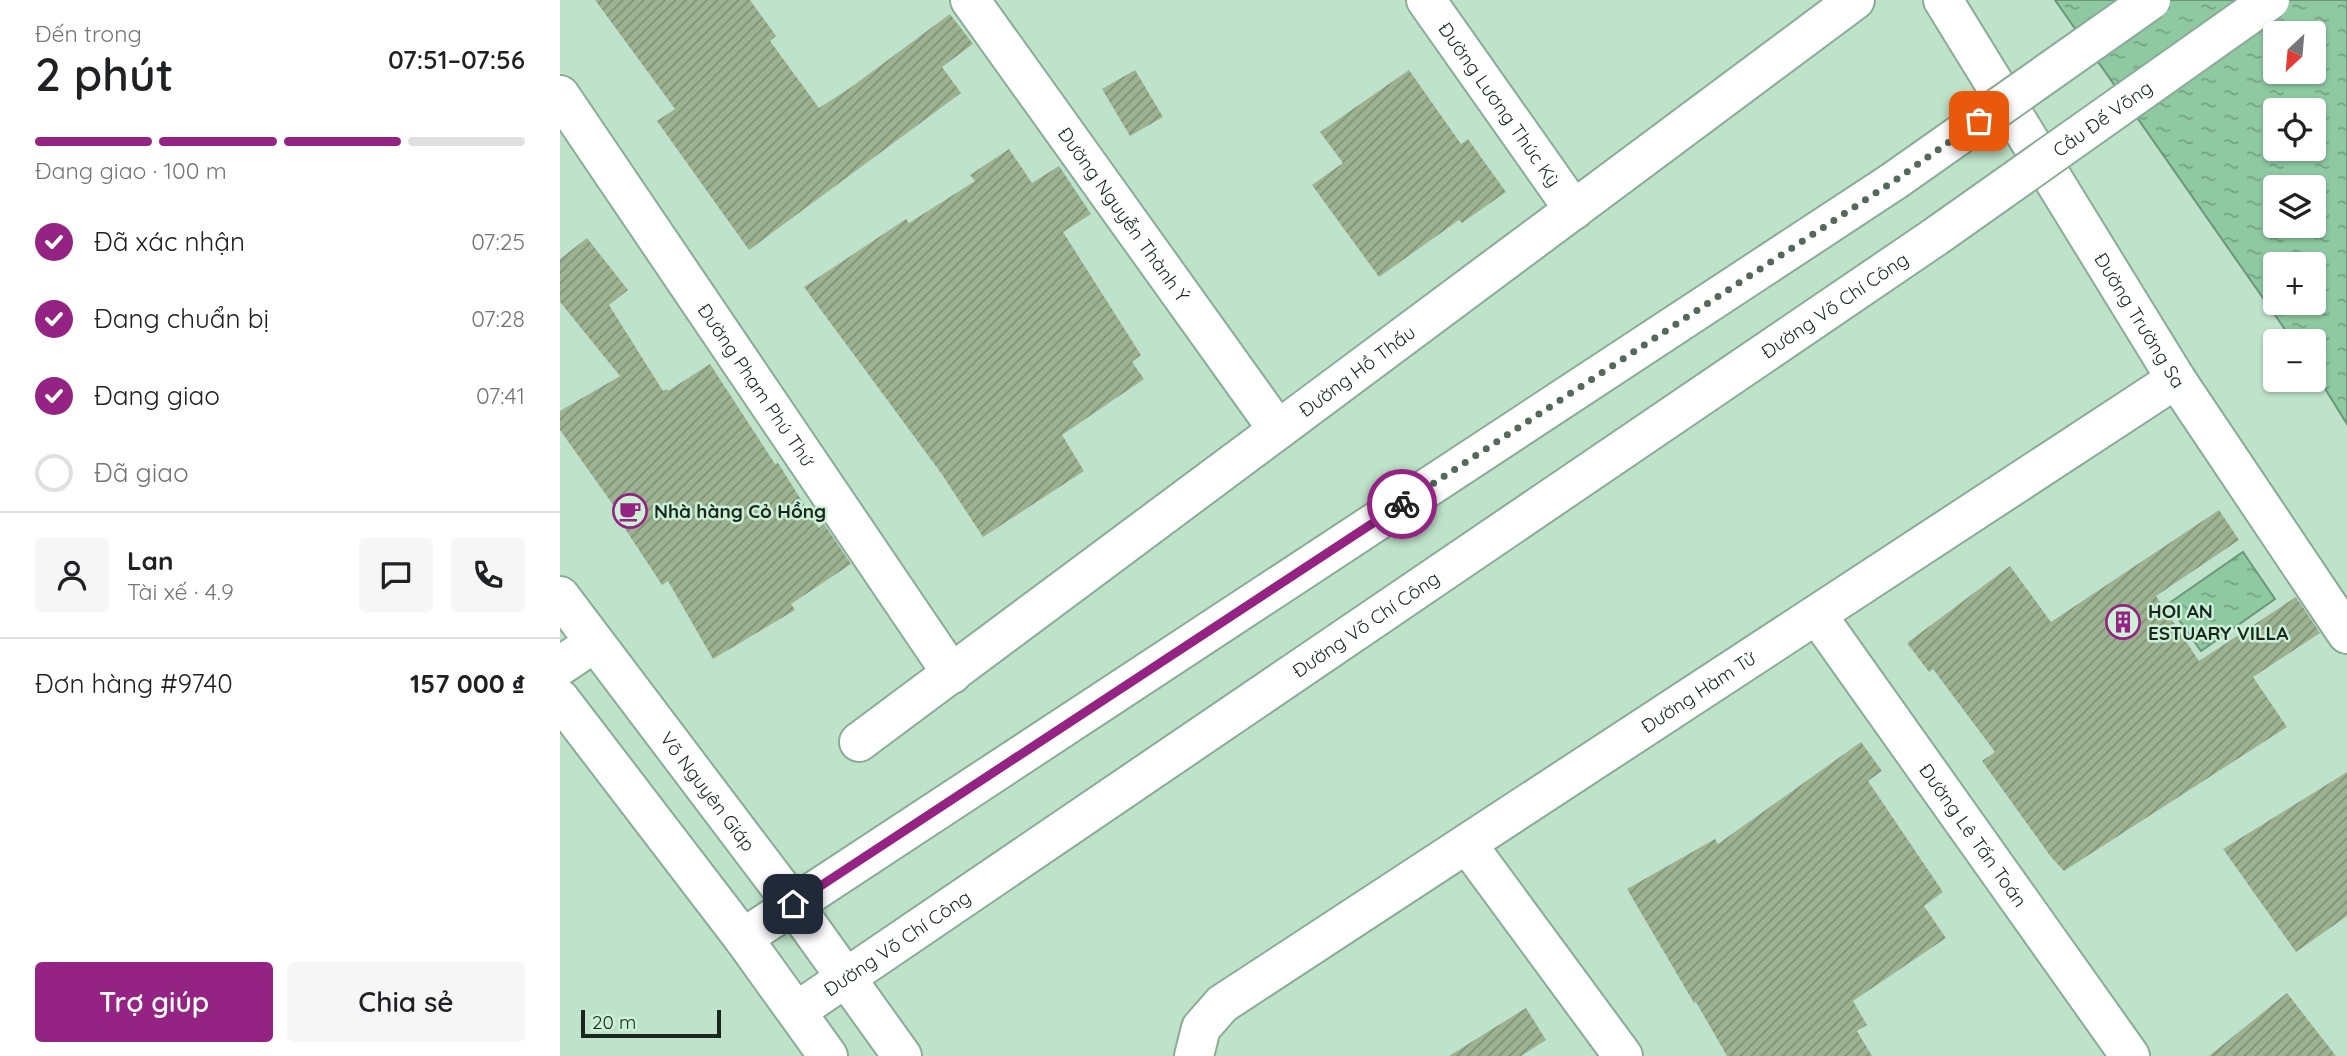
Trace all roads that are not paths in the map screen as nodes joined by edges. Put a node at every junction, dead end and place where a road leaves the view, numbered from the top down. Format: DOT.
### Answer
graph roads {
  1 [pos="970,0"];
  2 [pos="1426,0"];
  3 [pos="1855,0"];
  4 [pos="1943,0"];
  5 [pos="2151,0"];
  6 [pos="2270,0"];
  7 [pos="560,95"];
  8 [pos="1574,210"];
  9 [pos="1935,237"];
  10 [pos="2176,379"];
  11 [pos="1278,430"];
  12 [pos="560,596"];
  13 [pos="1817,615"];
  14 [pos="2347,634"];
  15 [pos="594,643"];
  16 [pos="560,666"];
  17 [pos="952,674"];
  18 [pos="560,699"];
  19 [pos="859,742"];
  20 [pos="1467,844"];
  21 [pos="793,904"];
  22 [pos="743,938"];
  23 [pos="847,977"];
  24 [pos="797,1011"];
  25 [pos="828,1056"];
  26 [pos="902,1056"];
  27 [pos="1194,1056"];
  28 [pos="1623,1056"];
  29 [pos="2130,1056"];
  1 -- 11 [label="street, Đường Nguyễn Thành Ý"];
  2 -- 8 [label="street, Đường Lương Thúc Kỳ"];
  3 -- 8 [label="street, Đường Hồ Thấu"];
  4 -- 10 [label="street, Đường Trường Sa"];
  5 -- 21 [label="street, bridge"];
  6 -- 9 [label="street, Cầu Đế Võng, bridge"];
  7 -- 17 [label="street, Đường Phạm Phú Thứ"];
  8 -- 11 [label="street, Đường Hồ Thấu"];
  9 -- 23 [label="street, Đường Võ Chí Công"];
  10 -- 13 [label="street, Đường Hàm Tử"];
  10 -- 14 [label="street, Đường Trường Sa"];
  11 -- 17 [label="street, Đường Hồ Thấu"];
  12 -- 15 [label="street, Võ Nguyên Giáp"];
  13 -- 20 [label="street, Đường Hàm Tử"];
  13 -- 29 [label="street, Đường Lê Tấn Toán"];
  15 -- 16 [label="street"];
  15 -- 21 [label="street, Võ Nguyên Giáp"];
  17 -- 19 [label="street, Đường Hồ Thấu"];
  18 -- 22 [label="street"];
  20 -- 27 [label="street, Đường Hàm Tử"];
  20 -- 28 [label="street"];
  21 -- 22 [label="street"];
  21 -- 23 [label="street, Võ Nguyên Giáp"];
  22 -- 24 [label="street"];
  23 -- 24 [label="street, Đường Võ Chí Công"];
  23 -- 26 [label="street, Võ Nguyên Giáp"];
  24 -- 25 [label="street"];
}
